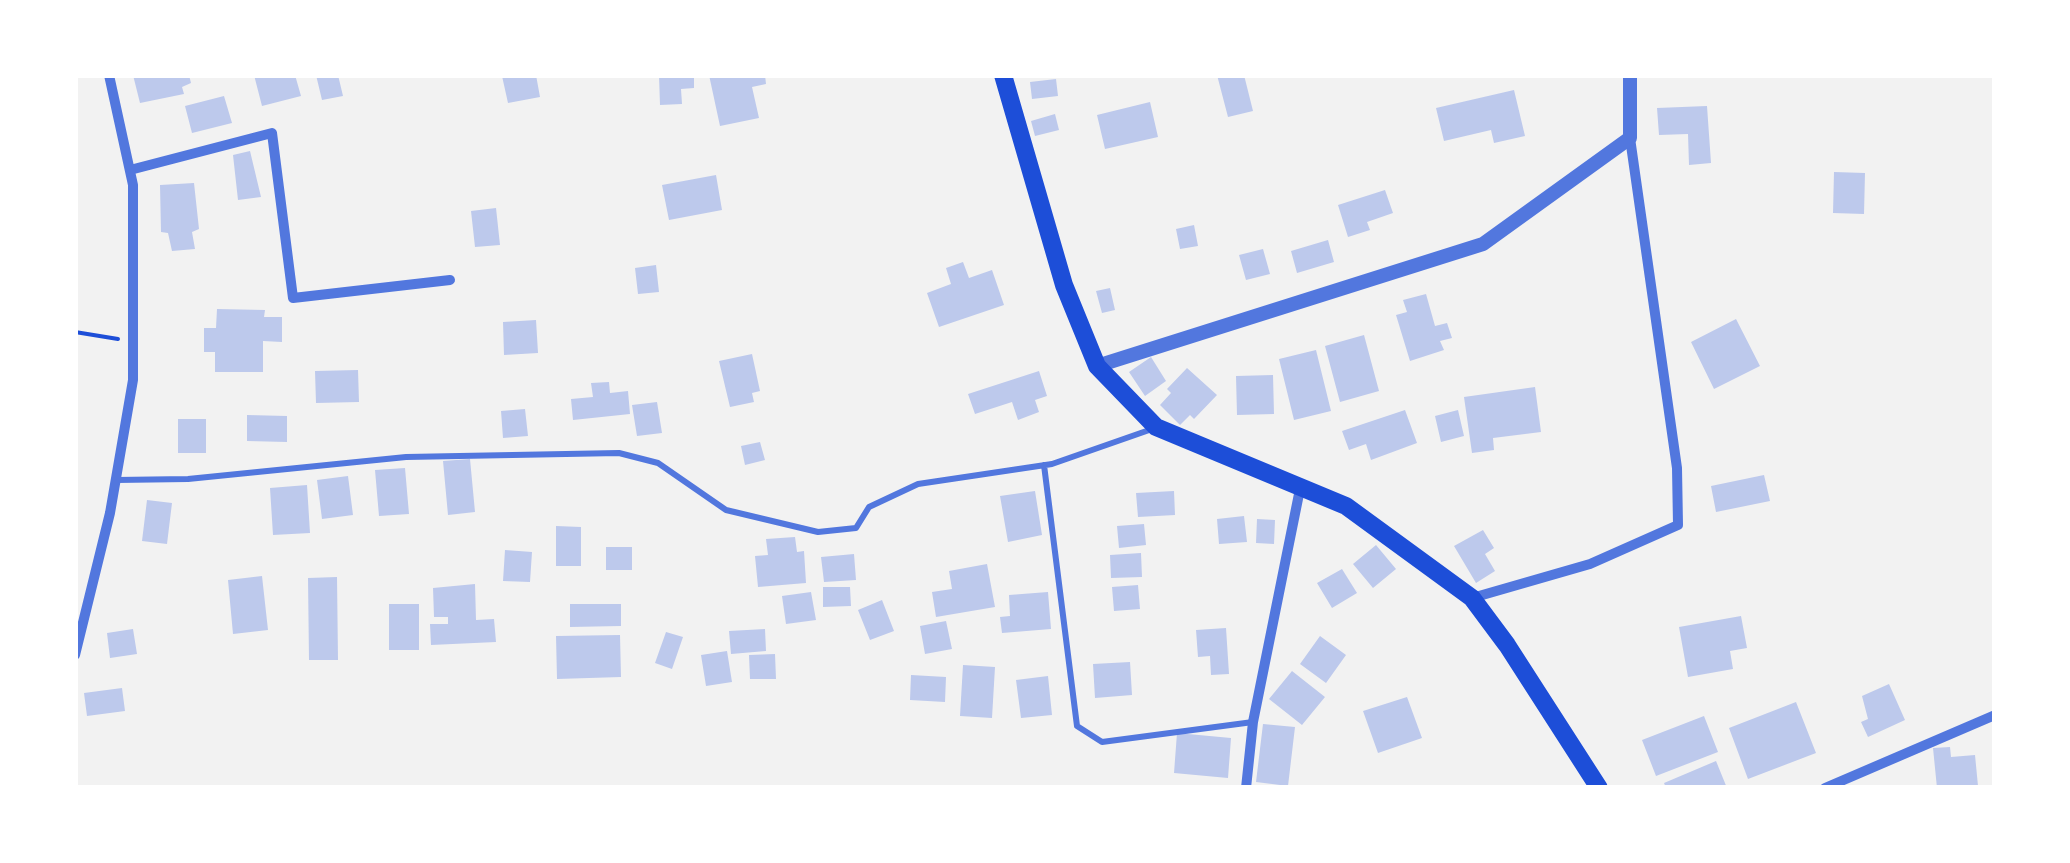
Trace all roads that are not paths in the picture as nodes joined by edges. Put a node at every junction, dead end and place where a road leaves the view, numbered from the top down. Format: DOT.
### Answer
graph roads {
  1 [pos="109,75"];
  2 [pos="1003,75"];
  3 [pos="1630,75"];
  4 [pos="1630,138"];
  5 [pos="130,170"];
  6 [pos="450,280"];
  7 [pos="1098,366"];
  8 [pos="1156,427"];
  9 [pos="1044,465"];
  10 [pos="116,480"];
  11 [pos="1301,484"];
  12 [pos="1472,598"];
  13 [pos="75,655"];
  14 [pos="1995,715"];
  15 [pos="1252,722"];
  16 [pos="1246,788"];
  17 [pos="1598,788"];
  18 [pos="1825,788"];
  1 -- 5 [label="street"];
  2 -- 7 [label="main road"];
  3 -- 4 [label="street"];
  4 -- 7 [label="street"];
  4 -- 12 [label="street"];
  5 -- 6 [label="street"];
  5 -- 10 [label="street"];
  7 -- 8 [label="main road"];
  8 -- 9 [label="lane"];
  8 -- 11 [label="main road"];
  9 -- 10 [label="lane"];
  9 -- 15 [label="lane"];
  10 -- 13 [label="street"];
  11 -- 12 [label="main road"];
  11 -- 15 [label="street"];
  12 -- 17 [label="main road"];
  14 -- 18 [label="street"];
  15 -- 16 [label="street"];
}
